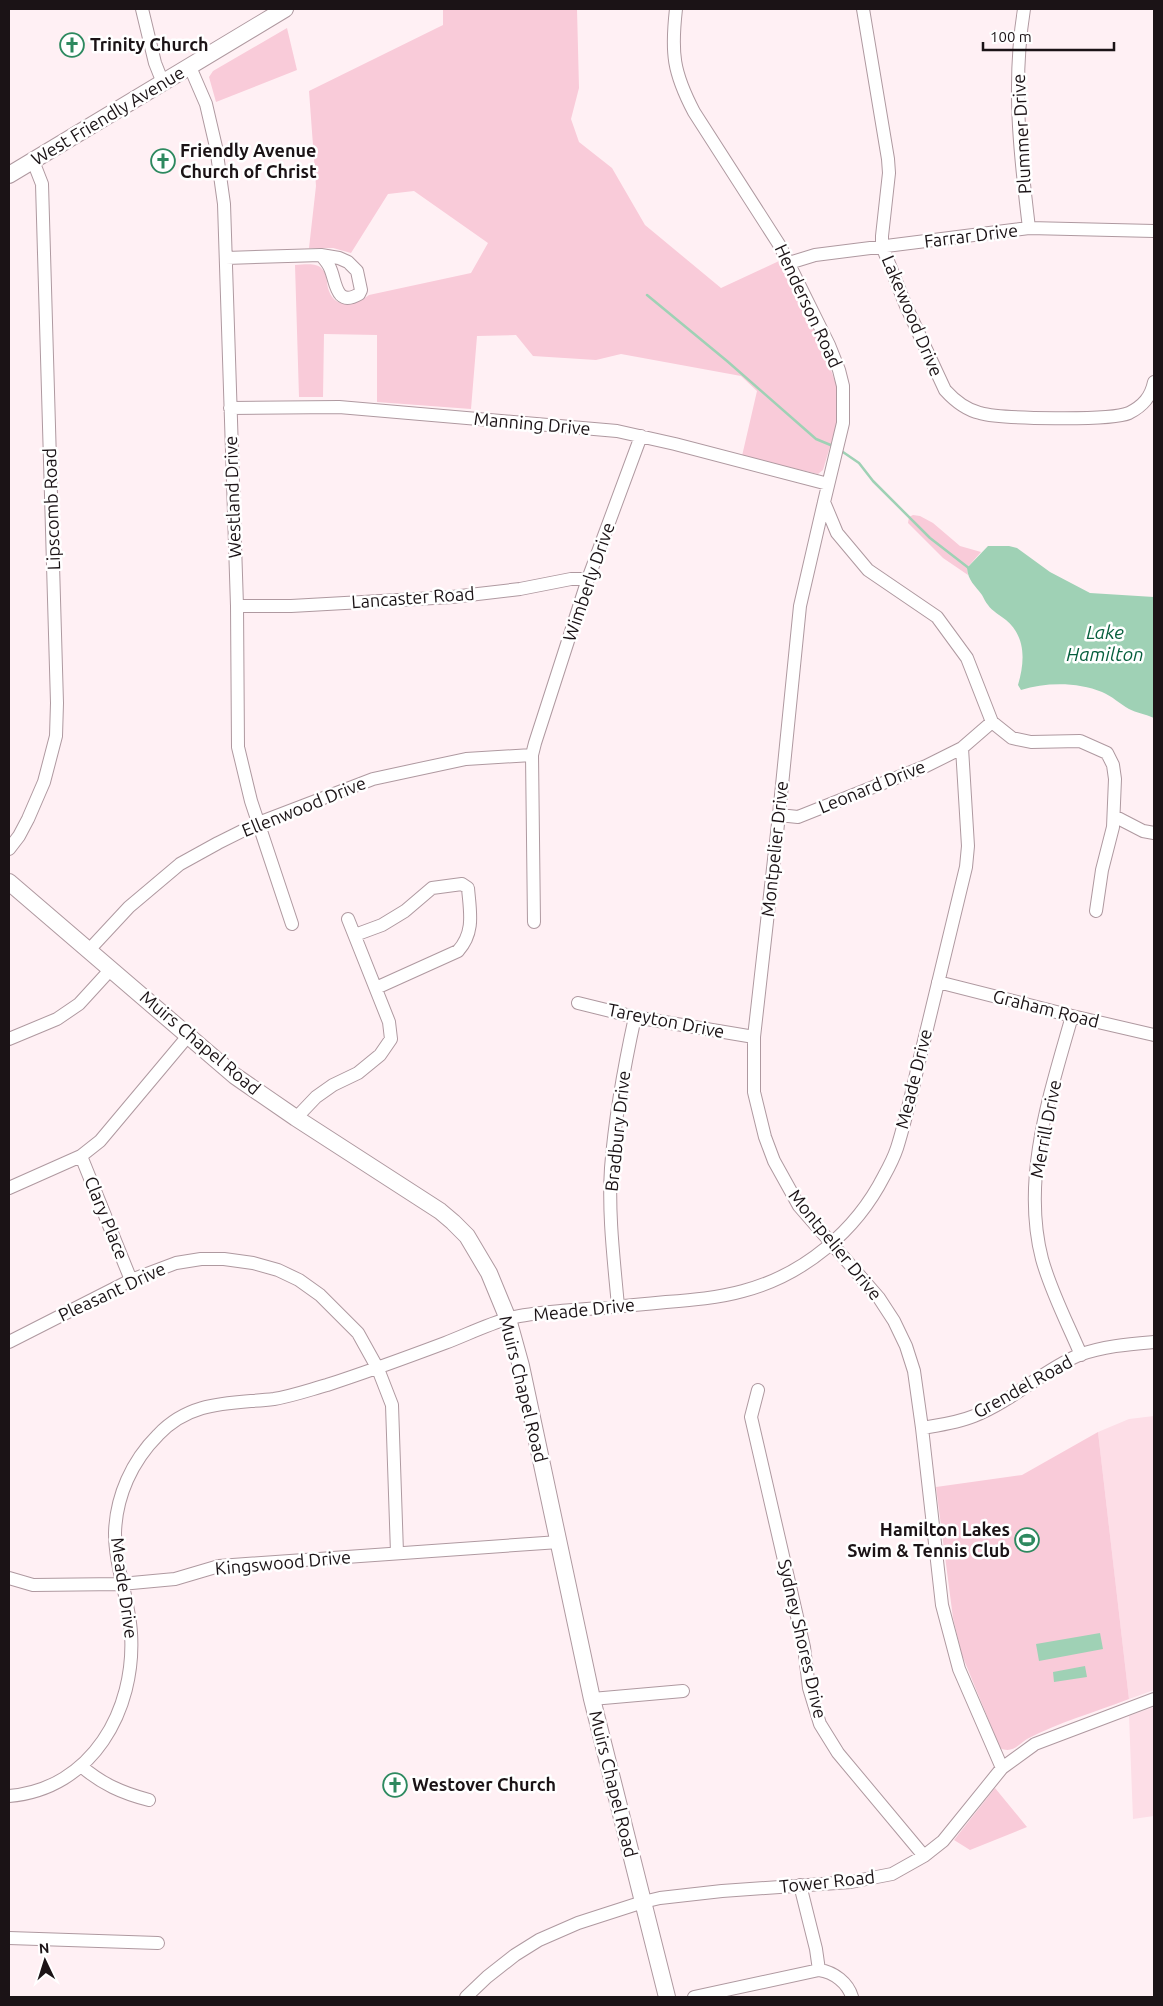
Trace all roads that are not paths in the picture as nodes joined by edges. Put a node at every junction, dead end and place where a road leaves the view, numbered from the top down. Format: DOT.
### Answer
graph roads {
  1 [pos="142,9"];
  2 [pos="676,9"];
  3 [pos="863,9"];
  4 [pos="1024,9"];
  5 [pos="278,11"];
  6 [pos="190,67"];
  7 [pos="163,83"];
  8 [pos="33,161"];
  9 [pos="9,175"];
  10 [pos="1029,228"];
  11 [pos="1154,231"];
  12 [pos="882,246"];
  13 [pos="321,255"];
  14 [pos="226,258"];
  15 [pos="789,263"];
  16 [pos="1154,382"];
  17 [pos="230,408"];
  18 [pos="641,436"];
  19 [pos="828,484"];
  20 [pos="824,502"];
  21 [pos="588,580"];
  22 [pos="237,606"];
  23 [pos="992,722"];
  24 [pos="962,748"];
  25 [pos="532,755"];
  26 [pos="779,815"];
  27 [pos="1114,816"];
  28 [pos="258,824"];
  29 [pos="1154,833"];
  30 [pos="9,848"];
  31 [pos="9,882"];
  32 [pos="1096,911"];
  33 [pos="348,919"];
  34 [pos="534,922"];
  35 [pos="292,924"];
  36 [pos="354,935"];
  37 [pos="89,950"];
  38 [pos="110,969"];
  39 [pos="938,982"];
  40 [pos="376,988"];
  41 [pos="578,1003"];
  42 [pos="1072,1016"];
  43 [pos="635,1017"];
  44 [pos="1154,1035"];
  45 [pos="188,1036"];
  46 [pos="754,1037"];
  47 [pos="9,1039"];
  48 [pos="296,1118"];
  49 [pos="82,1156"];
  50 [pos="9,1188"];
  51 [pos="831,1244"];
  52 [pos="131,1280"];
  53 [pos="618,1306"];
  54 [pos="508,1319"];
  55 [pos="9,1342"];
  56 [pos="1154,1342"];
  57 [pos="1081,1354"];
  58 [pos="378,1369"];
  59 [pos="758,1390"];
  60 [pos="922,1428"];
  61 [pos="559,1542"];
  62 [pos="397,1553"];
  63 [pos="9,1578"];
  64 [pos="121,1584"];
  65 [pos="683,1691"];
  66 [pos="592,1699"];
  67 [pos="1154,1699"];
  68 [pos="82,1766"];
  69 [pos="1002,1768"];
  70 [pos="9,1796"];
  71 [pos="149,1800"];
  72 [pos="924,1856"];
  73 [pos="800,1885"];
  74 [pos="643,1902"];
  75 [pos="9,1938"];
  76 [pos="158,1943"];
  77 [pos="819,1970"];
  78 [pos="466,1997"];
  79 [pos="668,1997"];
  80 [pos="694,1997"];
  81 [pos="852,1997"];
  1 -- 7 [label="street"];
  2 -- 15 [label="street, Henderson Road"];
  3 -- 12 [label="street, Lakewood Drive"];
  4 -- 10 [label="street, Plummer Drive"];
  5 -- 6 [label="main road, West Friendly Avenue"];
  6 -- 7 [label="main road, West Friendly Avenue"];
  6 -- 14 [label="street, Westland Drive"];
  7 -- 8 [label="main road, West Friendly Avenue"];
  8 -- 9 [label="main road, West Friendly Avenue"];
  8 -- 30 [label="street, Lipscomb Road"];
  10 -- 11 [label="street, Farrar Drive"];
  10 -- 12 [label="street, Farrar Drive"];
  12 -- 15 [label="street, Farrar Drive"];
  12 -- 16 [label="street, Lakewood Drive"];
  13 -- 14 [label="street"];
  14 -- 17 [label="street, Westland Drive"];
  15 -- 19 [label="street, Henderson Road"];
  17 -- 18 [label="street, Manning Drive"];
  17 -- 22 [label="street, Westland Drive"];
  18 -- 19 [label="street, Manning Drive"];
  18 -- 21 [label="street, Wimberly Drive"];
  19 -- 20 [label="street, Henderson Road"];
  20 -- 23 [label="street"];
  20 -- 26 [label="street, Montpelier Drive"];
  21 -- 22 [label="street, Lancaster Road"];
  21 -- 25 [label="street, Wimberly Drive"];
  22 -- 28 [label="street, Westland Drive"];
  23 -- 24 [label="street"];
  23 -- 27 [label="street"];
  24 -- 26 [label="street, Leonard Drive"];
  24 -- 39 [label="street, Meade Drive"];
  25 -- 28 [label="street, Ellenwood Drive"];
  25 -- 34 [label="street"];
  26 -- 46 [label="street, Montpelier Drive"];
  27 -- 29 [label="street"];
  27 -- 32 [label="street"];
  28 -- 35 [label="street, Westland Drive"];
  28 -- 37 [label="street, Ellenwood Drive"];
  31 -- 37 [label="main road, Muirs Chapel Road"];
  33 -- 36 [label="street"];
  36 -- 40 [label="street"];
  36 -- 40 [label="street"];
  37 -- 38 [label="main road, Muirs Chapel Road"];
  38 -- 45 [label="main road, Muirs Chapel Road"];
  38 -- 47 [label="street"];
  39 -- 42 [label="street, Graham Road"];
  39 -- 51 [label="street, Meade Drive"];
  40 -- 48 [label="street"];
  41 -- 43 [label="street, Tareyton Drive"];
  42 -- 44 [label="street, Graham Road"];
  42 -- 57 [label="street, Merrill Drive"];
  43 -- 46 [label="street, Tareyton Drive"];
  43 -- 53 [label="street, Bradbury Drive"];
  45 -- 48 [label="main road, Muirs Chapel Road"];
  45 -- 49 [label="street"];
  46 -- 51 [label="street, Montpelier Drive"];
  48 -- 54 [label="main road, Muirs Chapel Road"];
  49 -- 50 [label="street"];
  49 -- 52 [label="street, Clary Place"];
  51 -- 53 [label="street, Meade Drive"];
  51 -- 60 [label="street, Montpelier Drive"];
  52 -- 55 [label="street, Pleasant Drive"];
  52 -- 58 [label="street, Pleasant Drive"];
  53 -- 54 [label="street, Meade Drive"];
  54 -- 58 [label="street, Meade Drive"];
  54 -- 61 [label="main road, Muirs Chapel Road"];
  56 -- 57 [label="street, Grendel Road"];
  57 -- 60 [label="street, Grendel Road"];
  58 -- 62 [label="street, Pleasant Drive"];
  58 -- 64 [label="street, Meade Drive"];
  59 -- 72 [label="street, Sydney Shores Drive"];
  60 -- 69 [label="street, Montpelier Drive"];
  61 -- 62 [label="street, Kingswood Drive"];
  61 -- 66 [label="main road, Muirs Chapel Road"];
  62 -- 64 [label="street, Kingswood Drive"];
  63 -- 64 [label="street, Kingswood Drive"];
  64 -- 68 [label="street, Meade Drive"];
  65 -- 66 [label="street"];
  66 -- 74 [label="main road, Muirs Chapel Road"];
  67 -- 69 [label="street, Tower Road"];
  68 -- 70 [label="street, Meade Drive"];
  68 -- 71 [label="street"];
  69 -- 72 [label="street, Tower Road"];
  72 -- 73 [label="street, Tower Road"];
  73 -- 74 [label="street, Tower Road"];
  73 -- 77 [label="street"];
  74 -- 78 [label="street, Tower Road"];
  74 -- 79 [label="main road, Muirs Chapel Road"];
  75 -- 76 [label="street"];
  77 -- 80 [label="street"];
  77 -- 81 [label="street"];
}
